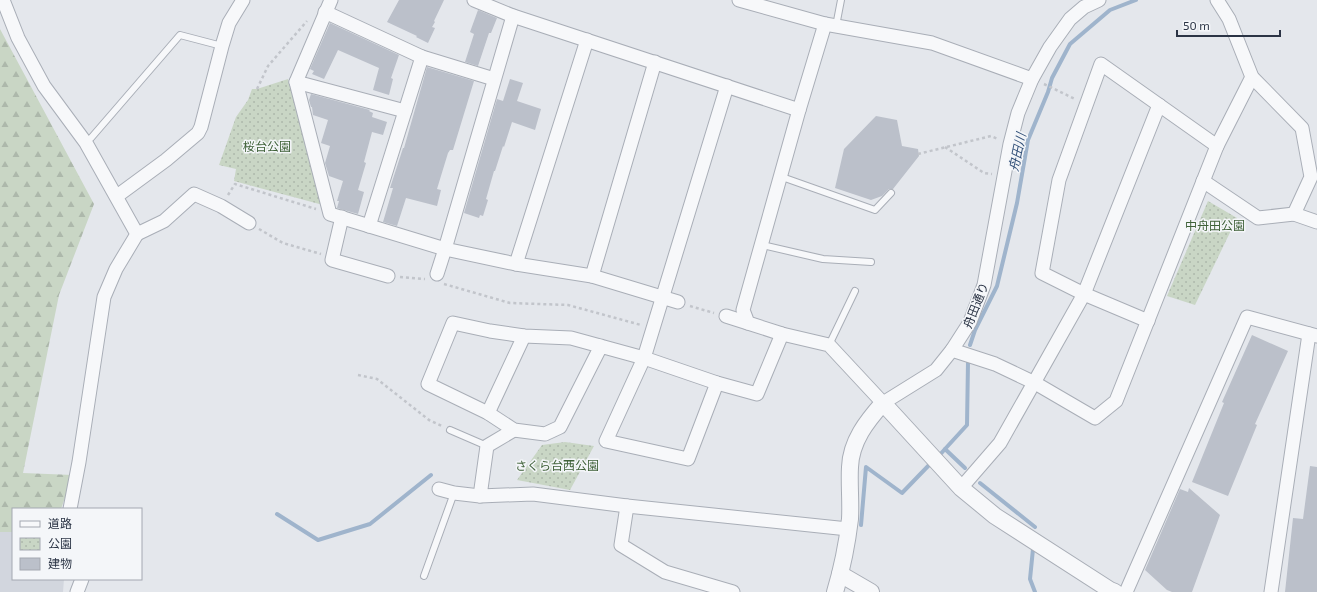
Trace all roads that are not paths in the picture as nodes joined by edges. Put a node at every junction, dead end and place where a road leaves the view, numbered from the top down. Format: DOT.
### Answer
graph roads {
  1 [pos="3,0"];
  2 [pos="243,0"];
  3 [pos="331,0"];
  4 [pos="474,0"];
  5 [pos="841,0"];
  6 [pos="1098,0"];
  7 [pos="1217,0"];
  8 [pos="743,1"];
  9 [pos="325,12"];
  10 [pos="513,16"];
  11 [pos="831,25"];
  12 [pos="587,40"];
  13 [pos="222,46"];
  14 [pos="422,56"];
  15 [pos="655,62"];
  16 [pos="1252,77"];
  17 [pos="494,79"];
  18 [pos="1032,79"];
  19 [pos="296,82"];
  20 [pos="727,86"];
  21 [pos="1159,105"];
  22 [pos="799,110"];
  23 [pos="405,111"];
  24 [pos="86,143"];
  25 [pos="1217,146"];
  26 [pos="782,177"];
  27 [pos="1203,181"];
  28 [pos="891,192"];
  29 [pos="117,196"];
  30 [pos="1294,214"];
  31 [pos="336,215"];
  32 [pos="1317,222"];
  33 [pos="248,223"];
  34 [pos="369,226"];
  35 [pos="137,234"];
  36 [pos="762,245"];
  37 [pos="445,249"];
  38 [pos="871,262"];
  39 [pos="516,264"];
  40 [pos="388,276"];
  41 [pos="592,276"];
  42 [pos="434,278"];
  43 [pos="856,291"];
  44 [pos="1084,294"];
  45 [pos="662,297"];
  46 [pos="678,302"];
  47 [pos="726,316"];
  48 [pos="1148,321"];
  49 [pos="748,323"];
  50 [pos="782,334"];
  51 [pos="1313,335"];
  52 [pos="524,336"];
  53 [pos="829,345"];
  54 [pos="601,346"];
  55 [pos="952,350"];
  56 [pos="644,358"];
  57 [pos="717,383"];
  58 [pos="1034,383"];
  59 [pos="883,403"];
  60 [pos="488,413"];
  61 [pos="450,430"];
  62 [pos="514,430"];
  63 [pos="487,446"];
  64 [pos="961,488"];
  65 [pos="440,489"];
  66 [pos="454,493"];
  67 [pos="480,496"];
  68 [pos="628,506"];
  69 [pos="70,508"];
  70 [pos="848,529"];
  71 [pos="840,574"];
  72 [pos="424,576"];
  73 [pos="82,580"];
  74 [pos="77,592"];
  75 [pos="732,592"];
  76 [pos="835,592"];
  77 [pos="871,592"];
  78 [pos="1114,592"];
  79 [pos="1126,592"];
  80 [pos="1271,592"];
  1 -- 24 [label="street"];
  2 -- 13 [label="street"];
  3 -- 9 [label="street"];
  4 -- 10 [label="street"];
  5 -- 11 [label="lane"];
  6 -- 18 [label="street, 舟田通り"];
  7 -- 16 [label="street"];
  8 -- 11 [label="street"];
  9 -- 14 [label="street"];
  9 -- 19 [label="street"];
  10 -- 12 [label="street"];
  10 -- 17 [label="street"];
  11 -- 18 [label="street"];
  11 -- 22 [label="street"];
  12 -- 15 [label="street"];
  12 -- 39 [label="street"];
  13 -- 24 [label="lane"];
  13 -- 29 [label="street"];
  14 -- 17 [label="street"];
  14 -- 23 [label="street"];
  15 -- 20 [label="street"];
  15 -- 41 [label="street"];
  16 -- 25 [label="street"];
  16 -- 30 [label="street"];
  17 -- 37 [label="street"];
  18 -- 55 [label="street, 舟田通り"];
  19 -- 23 [label="street"];
  19 -- 31 [label="street"];
  20 -- 22 [label="street"];
  20 -- 45 [label="street"];
  21 -- 25 [label="street"];
  21 -- 44 [label="street"];
  21 -- 44 [label="street"];
  22 -- 26 [label="street"];
  23 -- 34 [label="street"];
  24 -- 29 [label="street"];
  25 -- 27 [label="street"];
  26 -- 28 [label="lane"];
  26 -- 36 [label="street"];
  27 -- 30 [label="street"];
  27 -- 48 [label="street"];
  29 -- 35 [label="street"];
  30 -- 32 [label="street"];
  31 -- 34 [label="street"];
  31 -- 40 [label="street"];
  33 -- 35 [label="street"];
  34 -- 37 [label="street"];
  35 -- 69 [label="street"];
  36 -- 38 [label="lane"];
  36 -- 49 [label="street"];
  37 -- 39 [label="street"];
  37 -- 42 [label="street"];
  39 -- 41 [label="street"];
  41 -- 45 [label="street"];
  43 -- 53 [label="lane"];
  44 -- 48 [label="street"];
  44 -- 58 [label="street"];
  45 -- 46 [label="street"];
  45 -- 56 [label="street"];
  47 -- 49 [label="street"];
  48 -- 58 [label="street"];
  49 -- 50 [label="street"];
  50 -- 53 [label="street"];
  50 -- 57 [label="street"];
  51 -- 79 [label="street"];
  51 -- 80 [label="street"];
  52 -- 54 [label="street"];
  52 -- 60 [label="street"];
  52 -- 60 [label="street"];
  53 -- 59 [label="street"];
  54 -- 56 [label="street"];
  54 -- 62 [label="street"];
  55 -- 58 [label="street"];
  55 -- 59 [label="street, 舟田通り"];
  56 -- 57 [label="street"];
  56 -- 57 [label="street"];
  58 -- 64 [label="street"];
  59 -- 64 [label="street"];
  59 -- 70 [label="street, 舟田通り"];
  60 -- 62 [label="street"];
  61 -- 63 [label="lane"];
  62 -- 63 [label="street"];
  63 -- 67 [label="street"];
  64 -- 78 [label="street"];
  65 -- 66 [label="street"];
  66 -- 67 [label="street"];
  66 -- 72 [label="lane"];
  67 -- 68 [label="street"];
  68 -- 70 [label="street"];
  68 -- 75 [label="street"];
  70 -- 71 [label="street, 舟田通り"];
  71 -- 76 [label="street, 舟田通り"];
  71 -- 77 [label="street"];
  73 -- 74 [label="street"];
}
